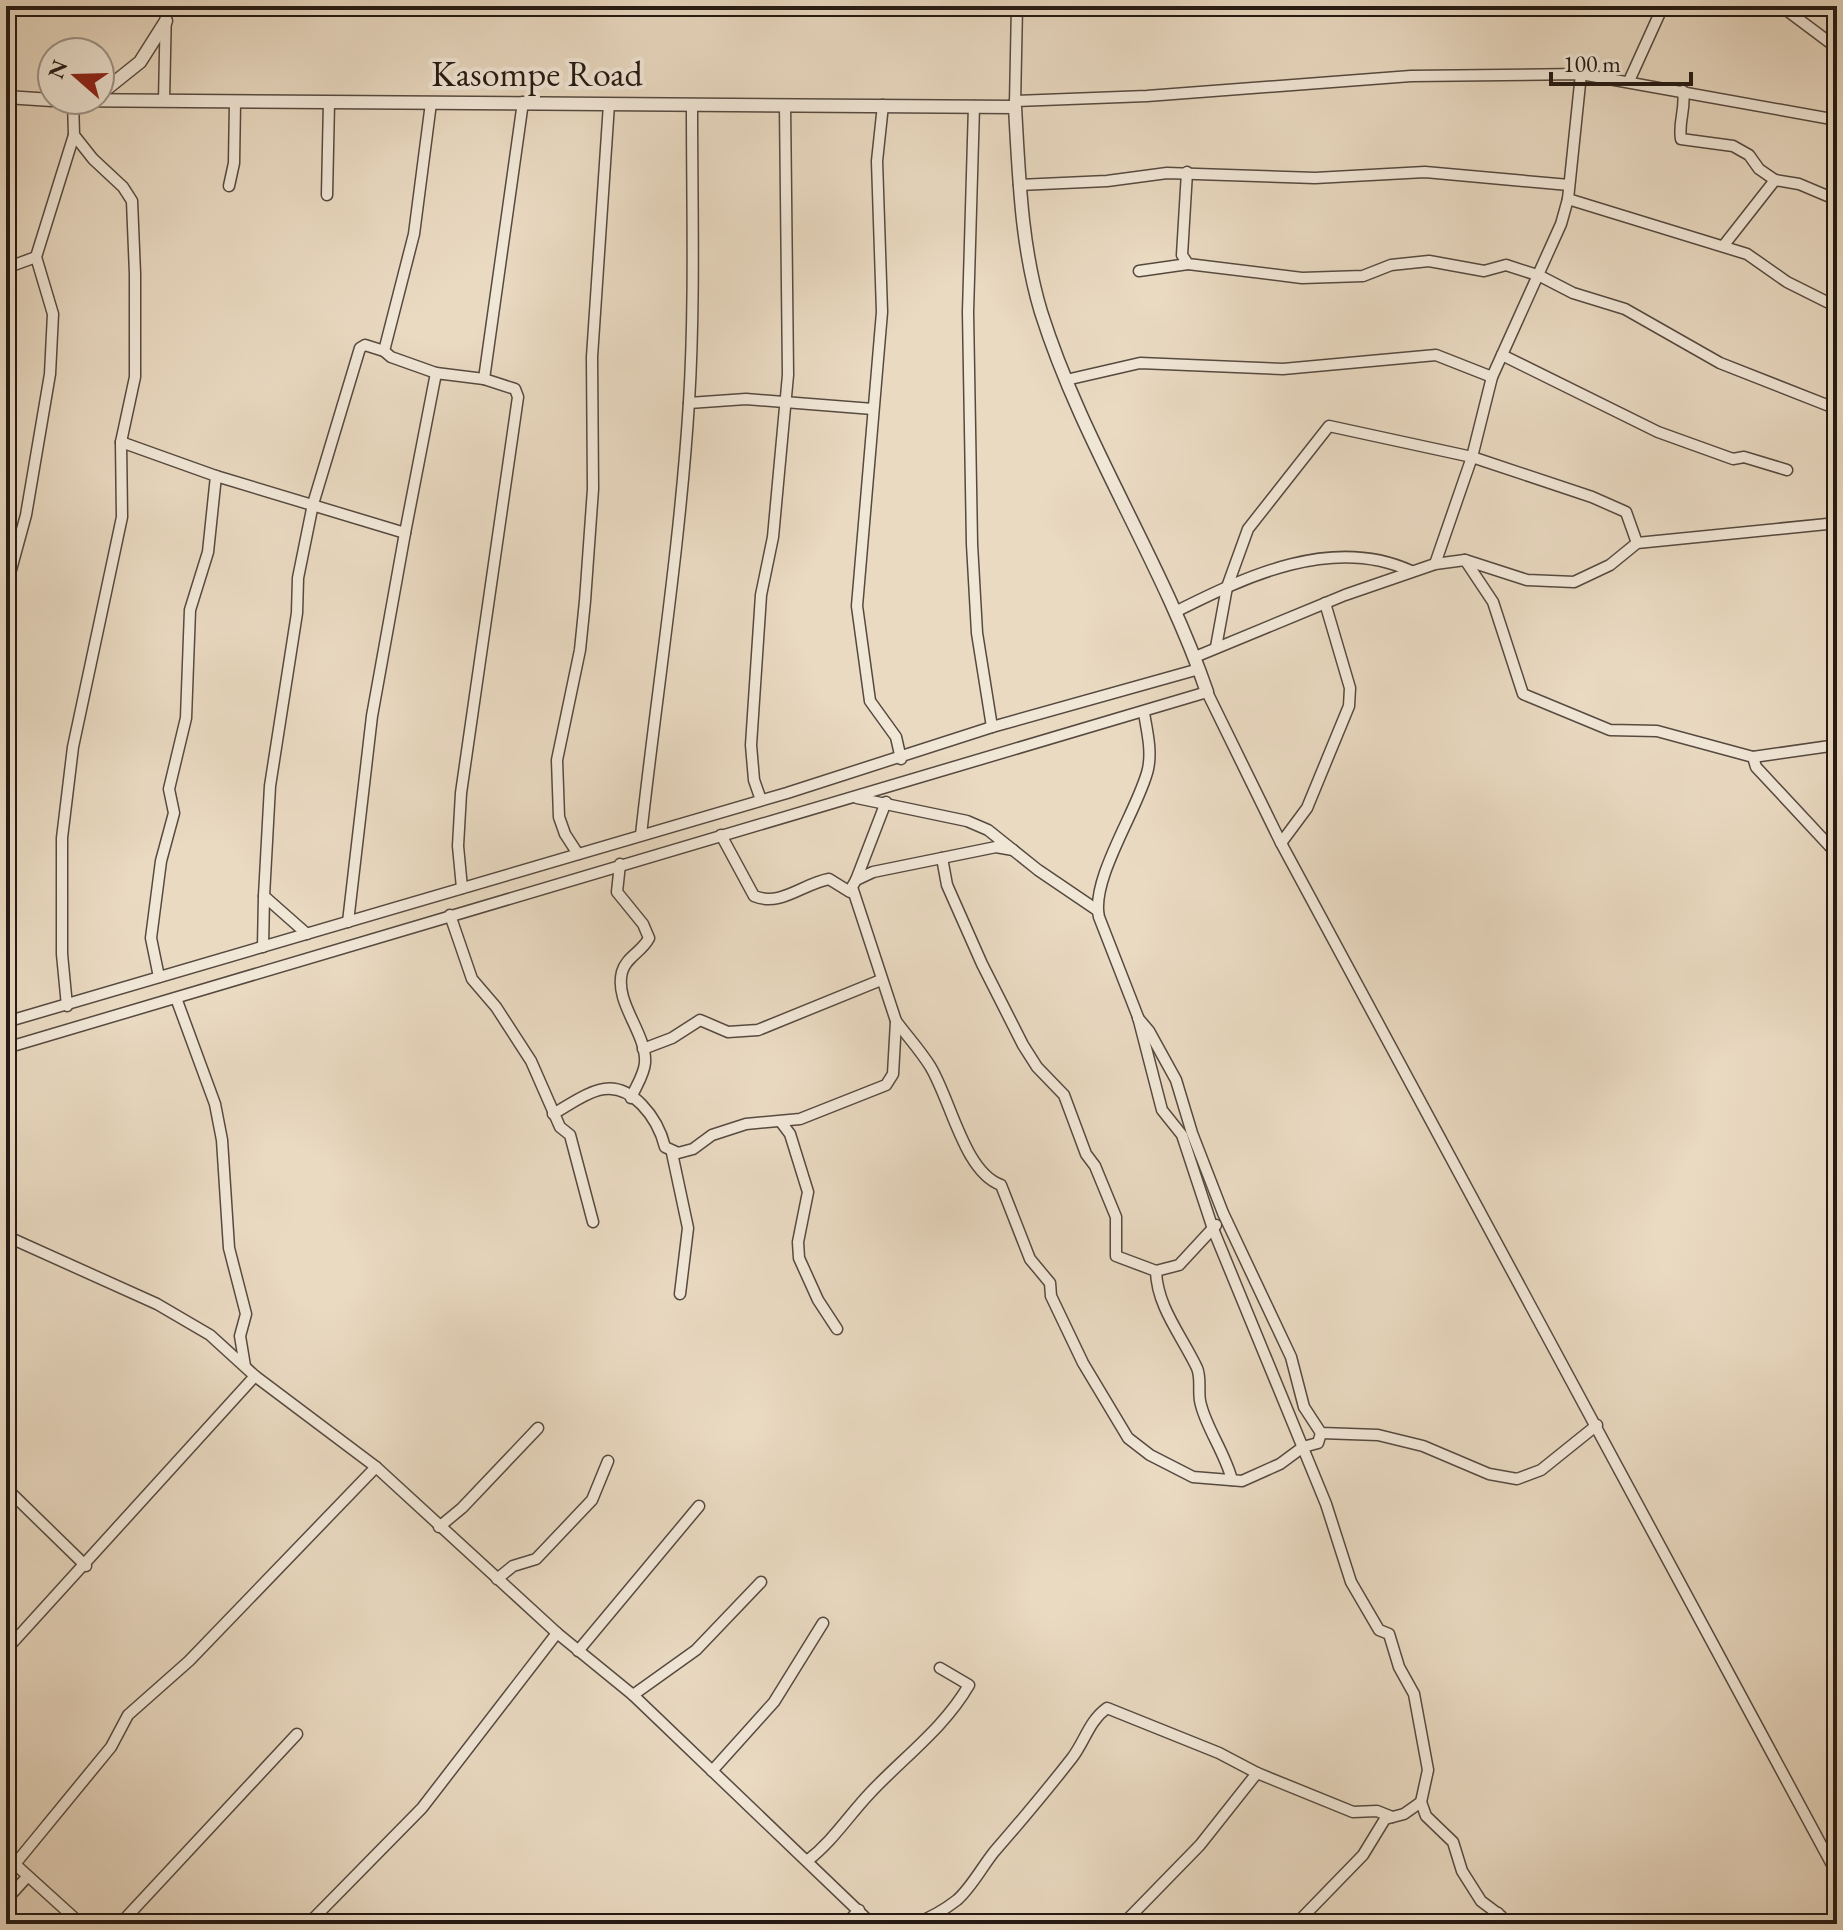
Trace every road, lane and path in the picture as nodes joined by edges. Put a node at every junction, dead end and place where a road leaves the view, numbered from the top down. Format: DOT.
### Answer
graph roads {
  1 [pos="166,6"];
  2 [pos="713,6"];
  3 [pos="759,6"];
  4 [pos="847,6"];
  5 [pos="922,6"];
  6 [pos="1017,6"];
  7 [pos="1663,6"];
  8 [pos="1781,6"];
  9 [pos="166,21"];
  10 [pos="1837,48"];
  11 [pos="1581,74"];
  12 [pos="116,80"];
  13 [pos="1629,81"];
  14 [pos="1683,91"];
  15 [pos="6,97"];
  16 [pos="36,99"];
  17 [pos="116,100"];
  18 [pos="164,101"];
  19 [pos="235,102"];
  20 [pos="329,102"];
  21 [pos="523,102"];
  22 [pos="431,103"];
  23 [pos="609,104"];
  24 [pos="1015,104"];
  25 [pos="692,105"];
  26 [pos="785,105"];
  27 [pos="883,105"];
  28 [pos="974,106"];
  29 [pos="73,116"];
  30 [pos="1834,117"];
  31 [pos="74,135"];
  32 [pos="1187,172"];
  33 [pos="1775,180"];
  34 [pos="1019,185"];
  35 [pos="1569,185"];
  36 [pos="229,186"];
  37 [pos="327,195"];
  38 [pos="1568,199"];
  39 [pos="1837,200"];
  40 [pos="1724,245"];
  41 [pos="36,257"];
  42 [pos="1188,264"];
  43 [pos="6,268"];
  44 [pos="1139,271"];
  45 [pos="1540,276"];
  46 [pos="1837,307"];
  47 [pos="384,351"];
  48 [pos="1502,355"];
  49 [pos="436,373"];
  50 [pos="1492,377"];
  51 [pos="484,379"];
  52 [pos="1066,380"];
  53 [pos="787,402"];
  54 [pos="689,403"];
  55 [pos="873,409"];
  56 [pos="1837,409"];
  57 [pos="121,442"];
  58 [pos="1472,457"];
  59 [pos="1787,470"];
  60 [pos="216,476"];
  61 [pos="313,504"];
  62 [pos="1837,523"];
  63 [pos="405,533"];
  64 [pos="1637,543"];
  65 [pos="1465,560"];
  66 [pos="1435,564"];
  67 [pos="1411,571"];
  68 [pos="1227,587"];
  69 [pos="6,588"];
  70 [pos="1325,603"];
  71 [pos="1177,611"];
  72 [pos="1216,647"];
  73 [pos="1197,663"];
  74 [pos="1207,692"];
  75 [pos="1144,713"];
  76 [pos="992,727"];
  77 [pos="1837,745"];
  78 [pos="1753,757"];
  79 [pos="901,759"];
  80 [pos="851,797"];
  81 [pos="761,800"];
  82 [pos="886,802"];
  83 [pos="641,835"];
  84 [pos="721,835"];
  85 [pos="1281,843"];
  86 [pos="1013,850"];
  87 [pos="578,854"];
  88 [pos="1837,854"];
  89 [pos="942,858"];
  90 [pos="620,864"];
  91 [pos="856,880"];
  92 [pos="462,888"];
  93 [pos="850,892"];
  94 [pos="264,896"];
  95 [pos="1097,910"];
  96 [pos="450,915"];
  97 [pos="348,922"];
  98 [pos="307,934"];
  99 [pos="263,947"];
  100 [pos="159,977"];
  101 [pos="881,980"];
  102 [pos="176,998"];
  103 [pos="67,1006"];
  104 [pos="1138,1017"];
  105 [pos="896,1021"];
  106 [pos="6,1022"];
  107 [pos="6,1048"];
  108 [pos="643,1049"];
  109 [pos="631,1098"];
  110 [pos="553,1114"];
  111 [pos="781,1122"];
  112 [pos="672,1153"];
  113 [pos="1223,1213"];
  114 [pos="593,1222"];
  115 [pos="1213,1229"];
  116 [pos="6,1236"];
  117 [pos="1156,1271"];
  118 [pos="680,1294"];
  119 [pos="837,1329"];
  120 [pos="245,1366"];
  121 [pos="255,1376"];
  122 [pos="1597,1425"];
  123 [pos="538,1428"];
  124 [pos="1321,1433"];
  125 [pos="1303,1447"];
  126 [pos="608,1461"];
  127 [pos="376,1467"];
  128 [pos="1232,1480"];
  129 [pos="6,1488"];
  130 [pos="699,1506"];
  131 [pos="439,1527"];
  132 [pos="86,1566"];
  133 [pos="497,1579"];
  134 [pos="761,1582"];
  135 [pos="823,1623"];
  136 [pos="557,1633"];
  137 [pos="7,1648"];
  138 [pos="578,1651"];
  139 [pos="940,1668"];
  140 [pos="633,1695"];
  141 [pos="297,1734"];
  142 [pos="712,1771"];
  143 [pos="1257,1773"];
  144 [pos="1421,1802"];
  145 [pos="1392,1817"];
  146 [pos="6,1856"];
  147 [pos="807,1861"];
  148 [pos="15,1864"];
  149 [pos="1837,1874"];
  150 [pos="27,1877"];
  151 [pos="6,1900"];
  152 [pos="859,1910"];
  153 [pos="1498,1913"];
  154 [pos="81,1924"];
  155 [pos="120,1924"];
  156 [pos="308,1924"];
  157 [pos="846,1924"];
  158 [pos="872,1924"];
  159 [pos="914,1924"];
  160 [pos="1123,1924"];
  161 [pos="1296,1924"];
  162 [pos="1487,1924"];
  163 [pos="1505,1924"];
  1 -- 9 [label="street"];
  2 -- 3 [label="street"];
  4 -- 5 [label="street"];
  6 -- 24 [label="street"];
  7 -- 13 [label="street"];
  8 -- 10 [label="street"];
  9 -- 12 [label="street"];
  9 -- 18 [label="street"];
  11 -- 13 [label="street"];
  11 -- 24 [label="street"];
  11 -- 35 [label="street"];
  13 -- 14 [label="street"];
  14 -- 30 [label="street"];
  14 -- 33 [label="street"];
  15 -- 16 [label="street"];
  17 -- 18 [label="street, Kasompe Road"];
  18 -- 19 [label="street, Kasompe Road"];
  19 -- 20 [label="street, Kasompe Road"];
  19 -- 36 [label="street"];
  20 -- 22 [label="street, Kasompe Road"];
  20 -- 37 [label="street"];
  21 -- 22 [label="street, Kasompe Road"];
  21 -- 23 [label="street, Kasompe Road"];
  21 -- 51 [label="street"];
  22 -- 47 [label="street"];
  23 -- 25 [label="street, Kasompe Road"];
  23 -- 87 [label="street"];
  24 -- 28 [label="street, Kasompe Road"];
  24 -- 34 [label="street"];
  25 -- 26 [label="street, Kasompe Road"];
  25 -- 54 [label="street"];
  26 -- 27 [label="street, Kasompe Road"];
  26 -- 53 [label="street"];
  27 -- 28 [label="street, Kasompe Road"];
  27 -- 55 [label="street"];
  28 -- 76 [label="street"];
  29 -- 31 [label="street"];
  31 -- 41 [label="street"];
  31 -- 57 [label="street"];
  32 -- 34 [label="street"];
  32 -- 35 [label="street"];
  32 -- 42 [label="street"];
  33 -- 39 [label="street"];
  33 -- 40 [label="street"];
  34 -- 52 [label="street"];
  35 -- 38 [label="street"];
  38 -- 40 [label="street"];
  38 -- 45 [label="street"];
  40 -- 46 [label="street"];
  41 -- 43 [label="street"];
  41 -- 69 [label="street"];
  42 -- 44 [label="street"];
  42 -- 45 [label="street"];
  45 -- 48 [label="street"];
  45 -- 56 [label="street"];
  47 -- 49 [label="street"];
  47 -- 61 [label="street"];
  48 -- 50 [label="street"];
  48 -- 59 [label="street"];
  49 -- 51 [label="street"];
  49 -- 63 [label="street"];
  50 -- 52 [label="street"];
  50 -- 58 [label="street"];
  51 -- 92 [label="street"];
  52 -- 71 [label="street"];
  53 -- 54 [label="street"];
  53 -- 55 [label="street"];
  53 -- 81 [label="street"];
  54 -- 83 [label="street"];
  55 -- 79 [label="street"];
  57 -- 60 [label="street"];
  57 -- 103 [label="street"];
  58 -- 64 [label="street"];
  58 -- 66 [label="street"];
  58 -- 68 [label="street"];
  60 -- 61 [label="street"];
  60 -- 100 [label="street"];
  61 -- 63 [label="street"];
  61 -- 94 [label="street"];
  62 -- 64 [label="street"];
  63 -- 97 [label="street"];
  64 -- 65 [label="street"];
  65 -- 66 [label="street"];
  65 -- 78 [label="street"];
  66 -- 67 [label="street"];
  67 -- 68 [label="street"];
  67 -- 70 [label="street"];
  68 -- 71 [label="street"];
  68 -- 72 [label="street"];
  70 -- 72 [label="street"];
  70 -- 85 [label="street"];
  71 -- 73 [label="street"];
  72 -- 73 [label="street"];
  73 -- 74 [label="street"];
  73 -- 76 [label="street"];
  74 -- 75 [label="street"];
  74 -- 85 [label="street"];
  75 -- 80 [label="street"];
  75 -- 95 [label="street"];
  76 -- 79 [label="street"];
  77 -- 78 [label="street"];
  78 -- 88 [label="street"];
  79 -- 81 [label="street"];
  80 -- 82 [label="street"];
  80 -- 84 [label="street"];
  81 -- 83 [label="street"];
  82 -- 86 [label="street"];
  82 -- 91 [label="street"];
  83 -- 87 [label="street"];
  84 -- 90 [label="street"];
  84 -- 93 [label="street"];
  85 -- 122 [label="street"];
  86 -- 89 [label="street"];
  86 -- 95 [label="street"];
  87 -- 92 [label="street"];
  89 -- 91 [label="street"];
  89 -- 117 [label="street"];
  90 -- 96 [label="street"];
  90 -- 108 [label="street"];
  91 -- 93 [label="street"];
  92 -- 97 [label="street"];
  93 -- 101 [label="street"];
  94 -- 98 [label="street"];
  94 -- 99 [label="street"];
  95 -- 104 [label="street"];
  96 -- 102 [label="street"];
  96 -- 110 [label="street"];
  97 -- 98 [label="street"];
  98 -- 99 [label="street"];
  99 -- 100 [label="street"];
  100 -- 103 [label="street"];
  101 -- 105 [label="street"];
  101 -- 108 [label="street"];
  102 -- 107 [label="street"];
  102 -- 120 [label="street"];
  103 -- 106 [label="street"];
  104 -- 113 [label="street"];
  104 -- 115 [label="street"];
  105 -- 111 [label="street"];
  105 -- 128 [label="street"];
  108 -- 109 [label="street"];
  109 -- 110 [label="street"];
  109 -- 112 [label="street"];
  110 -- 114 [label="street"];
  111 -- 112 [label="street"];
  111 -- 119 [label="street"];
  112 -- 118 [label="street"];
  113 -- 115 [label="street"];
  113 -- 124 [label="street"];
  115 -- 117 [label="street"];
  115 -- 125 [label="street"];
  116 -- 120 [label="street"];
  117 -- 128 [label="street"];
  120 -- 121 [label="street"];
  121 -- 127 [label="street"];
  121 -- 132 [label="street"];
  122 -- 124 [label="street"];
  122 -- 149 [label="street"];
  123 -- 131 [label="street"];
  124 -- 125 [label="street"];
  125 -- 128 [label="street"];
  125 -- 144 [label="street"];
  126 -- 133 [label="street"];
  127 -- 131 [label="street"];
  127 -- 148 [label="street"];
  129 -- 132 [label="street"];
  130 -- 138 [label="street"];
  131 -- 133 [label="street"];
  132 -- 137 [label="street"];
  133 -- 136 [label="street"];
  134 -- 140 [label="street"];
  135 -- 142 [label="street"];
  136 -- 138 [label="street"];
  136 -- 156 [label="street"];
  138 -- 140 [label="street"];
  139 -- 147 [label="street"];
  140 -- 142 [label="street"];
  141 -- 155 [label="street"];
  142 -- 147 [label="street"];
  143 -- 145 [label="street"];
  143 -- 159 [label="street"];
  143 -- 160 [label="street"];
  144 -- 145 [label="street"];
  144 -- 153 [label="street"];
  145 -- 161 [label="street"];
  146 -- 148 [label="street"];
  147 -- 152 [label="street"];
  148 -- 150 [label="street"];
  150 -- 151 [label="street"];
  150 -- 154 [label="street"];
  152 -- 157 [label="street"];
  152 -- 158 [label="street"];
  153 -- 162 [label="street"];
  153 -- 163 [label="street"];
}
